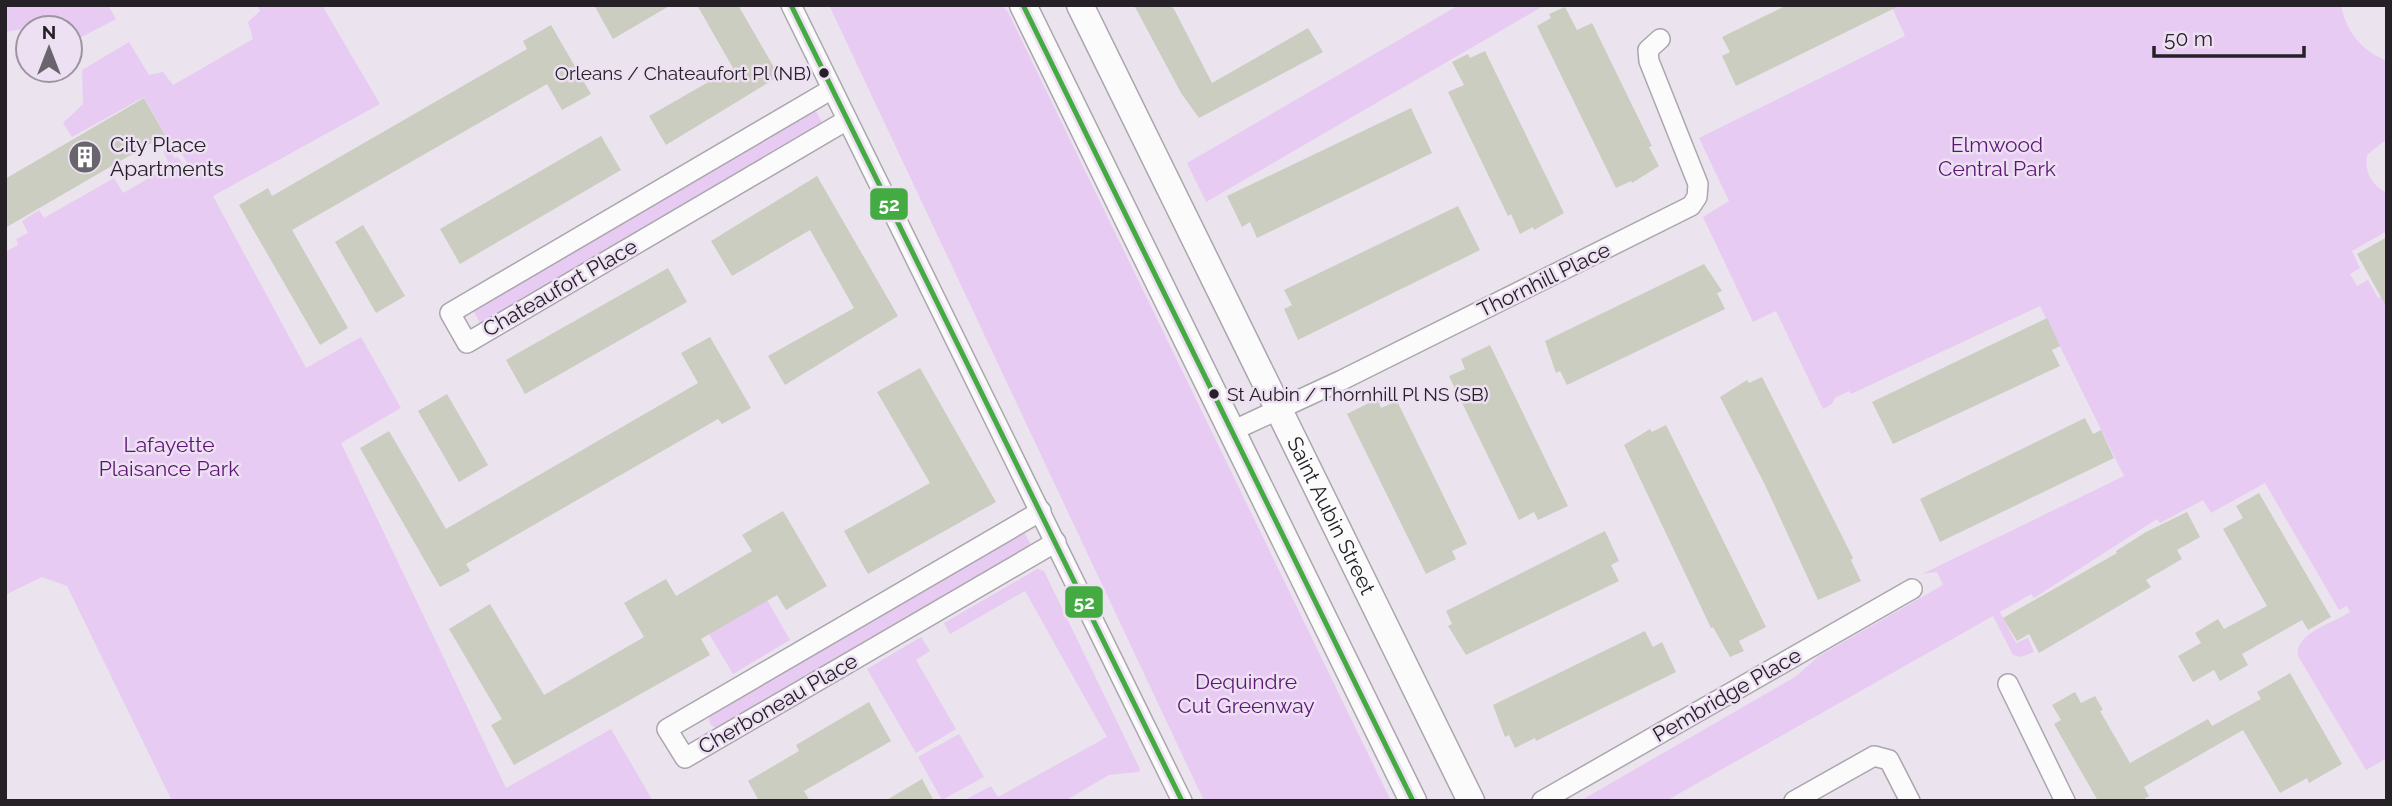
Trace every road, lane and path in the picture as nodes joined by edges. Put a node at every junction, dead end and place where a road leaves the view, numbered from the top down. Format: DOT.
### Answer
graph roads {
  1 [pos="791,5"];
  2 [pos="1023,5"];
  3 [pos="1080,5"];
  4 [pos="1660,39"];
  5 [pos="832,89"];
  6 [pos="848,120"];
  7 [pos="1278,408"];
  8 [pos="1232,431"];
  9 [pos="1041,511"];
  10 [pos="1056,542"];
  11 [pos="1912,589"];
  12 [pos="2008,684"];
  13 [pos="1182,801"];
  14 [pos="1413,801"];
  15 [pos="1471,801"];
  16 [pos="1542,801"];
  17 [pos="1794,801"];
  18 [pos="1910,801"];
  19 [pos="2065,801"];
  1 -- 5 [label="street"];
  2 -- 8 [label="main road"];
  3 -- 7 [label="main road, Saint Aubin Street"];
  4 -- 7 [label="street, Thornhill Place"];
  5 -- 6 [label="street"];
  5 -- 6 [label="street, Chateaufort Place"];
  6 -- 9 [label="street"];
  7 -- 8 [label="street, Thornhill Place"];
  7 -- 15 [label="main road, Saint Aubin Street"];
  8 -- 14 [label="main road"];
  9 -- 10 [label="street"];
  9 -- 10 [label="street, Cherboneau Place"];
  10 -- 13 [label="street"];
  11 -- 16 [label="street, Pembridge Place"];
  12 -- 19 [label="street"];
  17 -- 18 [label="street"];
}
